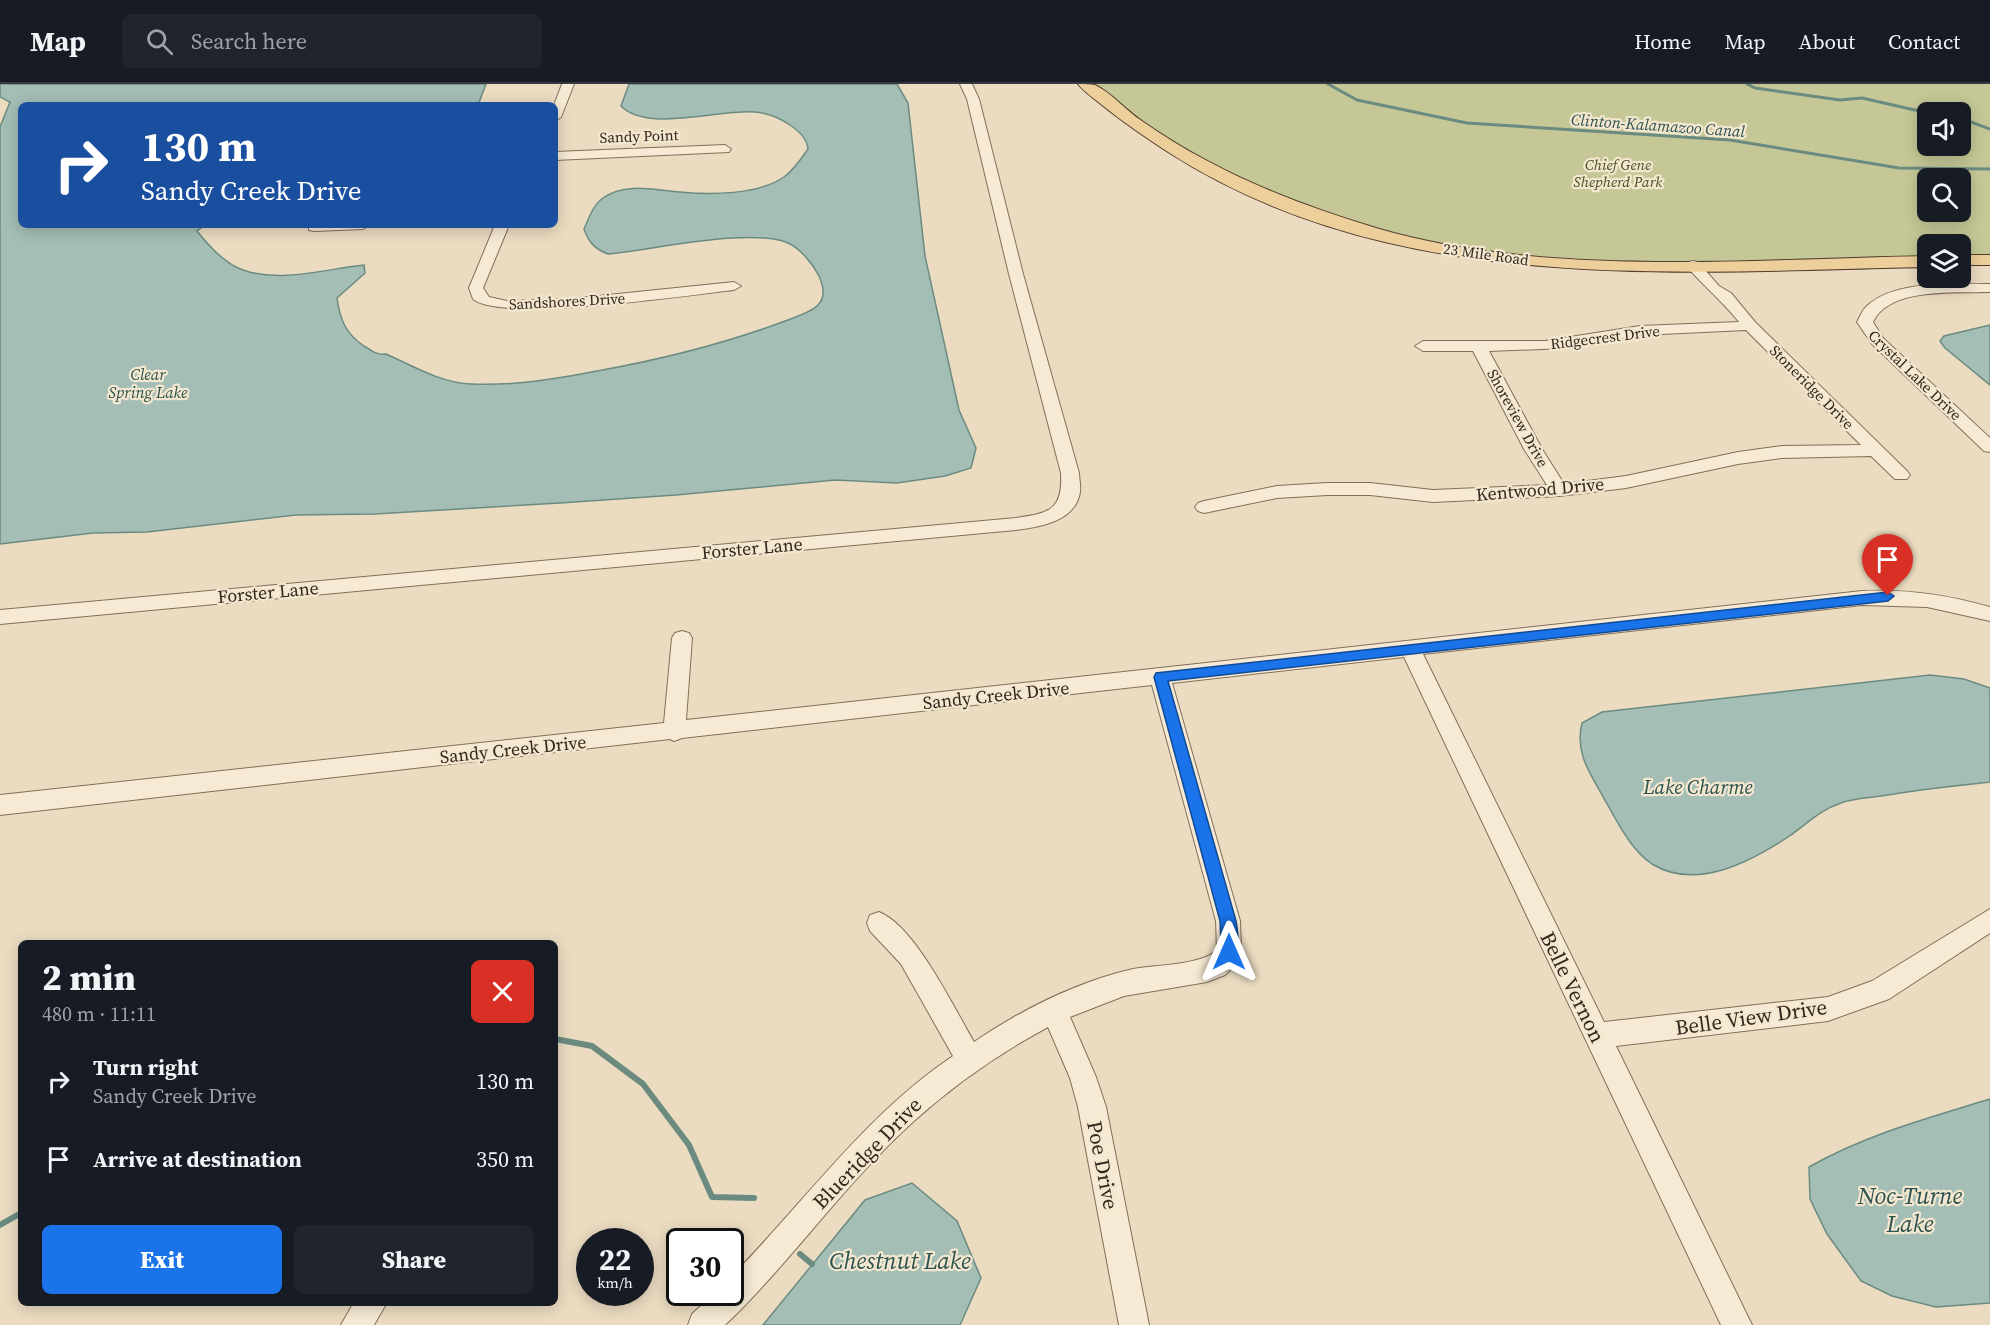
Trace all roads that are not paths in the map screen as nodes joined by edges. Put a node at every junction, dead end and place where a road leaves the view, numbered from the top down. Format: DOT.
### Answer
graph roads {
  1 [pos="555,84"];
  2 [pos="568,84"];
  3 [pos="966,84"];
  4 [pos="1085,84"];
  5 [pos="554,102"];
  6 [pos="558,102"];
  7 [pos="725,149"];
  8 [pos="558,156"];
  9 [pos="501,228"];
  10 [pos="1971,260"];
  11 [pos="1990,260"];
  12 [pos="1917,261"];
  13 [pos="1702,265"];
  14 [pos="734,286"];
  15 [pos="1990,288"];
  16 [pos="1750,325"];
  17 [pos="1423,346"];
  18 [pos="1478,346"];
  19 [pos="1990,447"];
  20 [pos="1876,450"];
  21 [pos="1901,475"];
  22 [pos="1559,490"];
  23 [pos="1204,507"];
  24 [pos="1990,614"];
  25 [pos="0,617"];
  26 [pos="682,638"];
  27 [pos="1410,648"];
  28 [pos="1160,677"];
  29 [pos="674,732"];
  30 [pos="3,810"];
  31 [pos="1990,920"];
  32 [pos="879,923"];
  33 [pos="1054,1011"];
  34 [pos="1597,1036"];
  35 [pos="969,1059"];
  36 [pos="370,1306"];
  37 [pos="356,1325"];
  38 [pos="703,1325"];
  39 [pos="1134,1325"];
  40 [pos="1737,1325"];
  1 -- 5 [label="street"];
  2 -- 6 [label="street"];
  3 -- 25 [label="street, Forster Lane"];
  4 -- 13 [label="main road, 23 Mile Road"];
  7 -- 8 [label="street, Sandy Point"];
  9 -- 14 [label="street, Sandshores Drive"];
  10 -- 11 [label="main road"];
  12 -- 13 [label="main road, 23 Mile Road"];
  13 -- 16 [label="street, Stoneridge Drive"];
  15 -- 19 [label="street, Crystal Lake Drive"];
  16 -- 18 [label="street, Ridgecrest Drive"];
  16 -- 20 [label="street, Stoneridge Drive"];
  17 -- 18 [label="street, Ridgecrest Drive"];
  18 -- 22 [label="street, Shoreview Drive"];
  20 -- 21 [label="street, Stoneridge Drive"];
  20 -- 22 [label="street, Kentwood Drive"];
  22 -- 23 [label="street, Kentwood Drive"];
  24 -- 27 [label="street, Sandy Creek Drive"];
  26 -- 29 [label="street"];
  27 -- 28 [label="street, Sandy Creek Drive"];
  27 -- 34 [label="street, Belle Vernon"];
  28 -- 29 [label="street, Sandy Creek Drive"];
  28 -- 33 [label="street, Blueridge Drive"];
  29 -- 30 [label="street, Sandy Creek Drive"];
  31 -- 34 [label="street, Belle View Drive"];
  32 -- 35 [label="street"];
  33 -- 35 [label="street, Blueridge Drive"];
  33 -- 39 [label="street, Poe Drive"];
  34 -- 40 [label="street, Belle Vernon"];
  35 -- 38 [label="street, Blueridge Drive"];
  36 -- 37 [label="street"];
}
